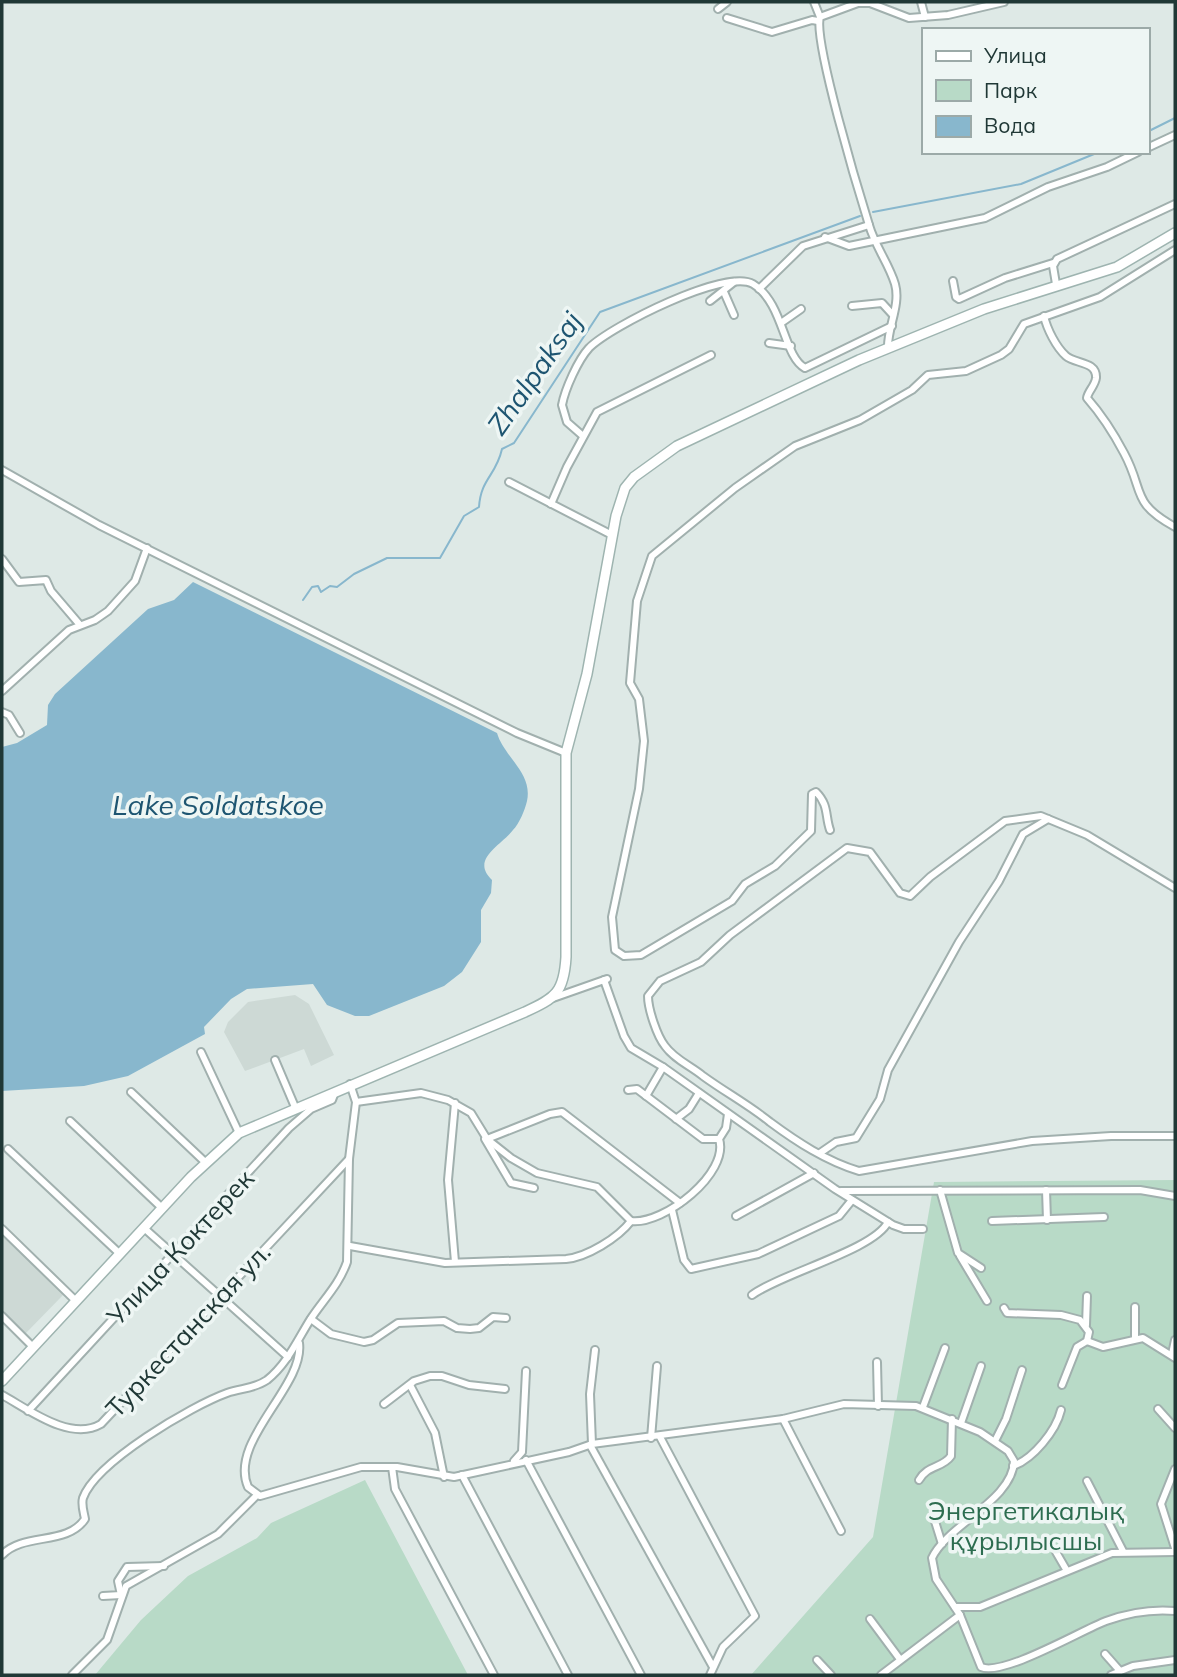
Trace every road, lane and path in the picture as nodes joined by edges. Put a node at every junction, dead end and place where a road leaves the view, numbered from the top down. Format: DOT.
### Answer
graph roads {
  1 [pos="727,2"];
  2 [pos="814,2"];
  3 [pos="921,2"];
  4 [pos="1004,2"];
  5 [pos="983,4"];
  6 [pos="718,9"];
  7 [pos="925,17"];
  8 [pos="727,18"];
  9 [pos="819,19"];
  10 [pos="1175,135"];
  11 [pos="1149,147"];
  12 [pos="1134,154"];
  13 [pos="1175,204"];
  14 [pos="869,225"];
  15 [pos="1175,233"];
  16 [pos="825,237"];
  17 [pos="875,242"];
  18 [pos="1175,250"];
  19 [pos="1054,263"];
  20 [pos="953,281"];
  21 [pos="734,282"];
  22 [pos="1056,284"];
  23 [pos="759,289"];
  24 [pos="724,292"];
  25 [pos="710,301"];
  26 [pos="852,306"];
  27 [pos="801,309"];
  28 [pos="734,315"];
  29 [pos="893,315"];
  30 [pos="1044,316"];
  31 [pos="781,323"];
  32 [pos="893,325"];
  33 [pos="769,343"];
  34 [pos="791,346"];
  35 [pos="888,348"];
  36 [pos="711,355"];
  37 [pos="583,436"];
  38 [pos="2,470"];
  39 [pos="509,482"];
  40 [pos="551,504"];
  41 [pos="1175,527"];
  42 [pos="612,535"];
  43 [pos="148,548"];
  44 [pos="2,559"];
  45 [pos="80,625"];
  46 [pos="2,691"];
  47 [pos="2,712"];
  48 [pos="20,733"];
  49 [pos="566,754"];
  50 [pos="1050,818"];
  51 [pos="831,830"];
  52 [pos="1175,888"];
  53 [pos="558,998"];
  54 [pos="566,1006"];
  55 [pos="201,1052"];
  56 [pos="275,1060"];
  57 [pos="663,1066"];
  58 [pos="350,1084"];
  59 [pos="334,1090"];
  60 [pos="628,1090"];
  61 [pos="131,1092"];
  62 [pos="699,1093"];
  63 [pos="646,1096"];
  64 [pos="356,1102"];
  65 [pos="455,1103"];
  66 [pos="295,1107"];
  67 [pos="727,1114"];
  68 [pos="676,1119"];
  69 [pos="70,1121"];
  70 [pos="239,1133"];
  71 [pos="1175,1136"];
  72 [pos="485,1137"];
  73 [pos="719,1139"];
  74 [pos="8,1149"];
  75 [pos="820,1153"];
  76 [pos="349,1159"];
  77 [pos="205,1163"];
  78 [pos="814,1173"];
  79 [pos="534,1188"];
  80 [pos="940,1190"];
  81 [pos="1046,1190"];
  82 [pos="839,1191"];
  83 [pos="1175,1196"];
  84 [pos="852,1200"];
  85 [pos="680,1203"];
  86 [pos="162,1208"];
  87 [pos="672,1210"];
  88 [pos="736,1216"];
  89 [pos="1104,1217"];
  90 [pos="1047,1220"];
  91 [pos="992,1221"];
  92 [pos="631,1222"];
  93 [pos="888,1222"];
  94 [pos="2,1228"];
  95 [pos="144,1228"];
  96 [pos="923,1229"];
  97 [pos="350,1246"];
  98 [pos="120,1254"];
  99 [pos="173,1254"];
  100 [pos="960,1256"];
  101 [pos="455,1262"];
  102 [pos="981,1268"];
  103 [pos="752,1295"];
  104 [pos="1087,1296"];
  105 [pos="219,1297"];
  106 [pos="76,1301"];
  107 [pos="987,1301"];
  108 [pos="1135,1307"];
  109 [pos="1004,1308"];
  110 [pos="2,1316"];
  111 [pos="506,1318"];
  112 [pos="311,1319"];
  113 [pos="1086,1326"];
  114 [pos="1135,1338"];
  115 [pos="1087,1340"];
  116 [pos="1175,1340"];
  117 [pos="299,1343"];
  118 [pos="33,1347"];
  119 [pos="945,1348"];
  120 [pos="595,1350"];
  121 [pos="1174,1356"];
  122 [pos="288,1357"];
  123 [pos="877,1362"];
  124 [pos="657,1366"];
  125 [pos="981,1366"];
  126 [pos="1022,1370"];
  127 [pos="526,1371"];
  128 [pos="2,1381"];
  129 [pos="410,1385"];
  130 [pos="1062,1385"];
  131 [pos="505,1390"];
  132 [pos="2,1395"];
  133 [pos="384,1404"];
  134 [pos="878,1406"];
  135 [pos="923,1407"];
  136 [pos="1158,1409"];
  137 [pos="1061,1410"];
  138 [pos="28,1411"];
  139 [pos="783,1419"];
  140 [pos="952,1419"];
  141 [pos="961,1423"];
  142 [pos="1175,1427"];
  143 [pos="660,1437"];
  144 [pos="651,1438"];
  145 [pos="995,1441"];
  146 [pos="591,1445"];
  147 [pos="526,1460"];
  148 [pos="512,1462"];
  149 [pos="391,1466"];
  150 [pos="1013,1466"];
  151 [pos="1175,1469"];
  152 [pos="462,1475"];
  153 [pos="443,1477"];
  154 [pos="919,1480"];
  155 [pos="1087,1480"];
  156 [pos="257,1495"];
  157 [pos="933,1515"];
  158 [pos="841,1531"];
  159 [pos="942,1544"];
  160 [pos="1175,1550"];
  161 [pos="1123,1551"];
  162 [pos="1056,1552"];
  163 [pos="2,1555"];
  164 [pos="164,1566"];
  165 [pos="1067,1572"];
  166 [pos="121,1595"];
  167 [pos="103,1596"];
  168 [pos="955,1607"];
  169 [pos="1175,1611"];
  170 [pos="960,1615"];
  171 [pos="870,1619"];
  172 [pos="1105,1654"];
  173 [pos="899,1658"];
  174 [pos="817,1660"];
  175 [pos="1175,1660"];
  176 [pos="713,1667"];
  177 [pos="1120,1671"];
  178 [pos="72,1675"];
  179 [pos="494,1675"];
  180 [pos="568,1675"];
  181 [pos="641,1675"];
  182 [pos="710,1675"];
  183 [pos="831,1675"];
  184 [pos="881,1675"];
  185 [pos="1111,1675"];
  1 -- 6 [label="street"];
  2 -- 9 [label="street"];
  3 -- 7 [label="street"];
  4 -- 5 [label="street"];
  5 -- 7 [label="street"];
  7 -- 9 [label="street"];
  8 -- 9 [label="street"];
  9 -- 14 [label="street"];
  10 -- 11 [label="street"];
  12 -- 17 [label="street"];
  13 -- 19 [label="street"];
  14 -- 16 [label="street"];
  14 -- 17 [label="street"];
  15 -- 22 [label="main road"];
  16 -- 17 [label="street"];
  16 -- 23 [label="street"];
  17 -- 29 [label="street"];
  18 -- 30 [label="street"];
  19 -- 20 [label="street"];
  19 -- 22 [label="street"];
  21 -- 23 [label="street"];
  21 -- 24 [label="street"];
  21 -- 37 [label="street"];
  22 -- 35 [label="main road"];
  23 -- 31 [label="street"];
  24 -- 25 [label="street"];
  24 -- 28 [label="street"];
  26 -- 29 [label="street"];
  27 -- 31 [label="street"];
  29 -- 32 [label="street"];
  30 -- 41 [label="street"];
  30 -- 51 [label="street"];
  31 -- 34 [label="street"];
  32 -- 34 [label="street"];
  32 -- 35 [label="street"];
  33 -- 34 [label="street"];
  35 -- 42 [label="main road"];
  36 -- 37 [label="street"];
  37 -- 40 [label="street"];
  38 -- 43 [label="street"];
  39 -- 40 [label="street"];
  40 -- 42 [label="street"];
  42 -- 49 [label="main road"];
  43 -- 45 [label="street"];
  43 -- 49 [label="street"];
  44 -- 45 [label="street"];
  45 -- 46 [label="street"];
  47 -- 48 [label="street"];
  49 -- 53 [label="main road"];
  50 -- 52 [label="street"];
  50 -- 75 [label="street"];
  50 -- 75 [label="street"];
  53 -- 54 [label="street"];
  53 -- 57 [label="street"];
  53 -- 58 [label="main road"];
  55 -- 70 [label="street"];
  56 -- 66 [label="street"];
  57 -- 62 [label="street"];
  57 -- 63 [label="street"];
  58 -- 59 [label="main road"];
  58 -- 64 [label="street"];
  59 -- 66 [label="main road"];
  59 -- 99 [label="street, Улица Коктерек"];
  60 -- 63 [label="street"];
  61 -- 77 [label="street"];
  62 -- 67 [label="street"];
  62 -- 68 [label="street"];
  63 -- 68 [label="street"];
  64 -- 65 [label="street"];
  64 -- 76 [label="street"];
  65 -- 72 [label="street"];
  65 -- 101 [label="street"];
  66 -- 70 [label="main road"];
  67 -- 73 [label="street"];
  67 -- 78 [label="street"];
  68 -- 73 [label="street"];
  69 -- 86 [label="street"];
  70 -- 77 [label="main road"];
  71 -- 75 [label="street"];
  72 -- 79 [label="street"];
  72 -- 85 [label="street"];
  72 -- 92 [label="street"];
  73 -- 85 [label="street"];
  74 -- 98 [label="street"];
  76 -- 97 [label="street"];
  76 -- 105 [label="street, Туркестанская ул."];
  77 -- 86 [label="main road"];
  78 -- 82 [label="street"];
  78 -- 88 [label="street"];
  80 -- 81 [label="street"];
  80 -- 82 [label="street"];
  80 -- 100 [label="street"];
  81 -- 83 [label="street"];
  81 -- 90 [label="street"];
  82 -- 84 [label="street"];
  84 -- 87 [label="street"];
  84 -- 93 [label="street"];
  85 -- 87 [label="street"];
  86 -- 95 [label="main road"];
  87 -- 92 [label="street"];
  89 -- 90 [label="street"];
  90 -- 91 [label="street"];
  92 -- 101 [label="street"];
  93 -- 96 [label="street"];
  93 -- 103 [label="street"];
  94 -- 106 [label="street"];
  95 -- 98 [label="main road"];
  95 -- 99 [label="street"];
  97 -- 101 [label="street"];
  97 -- 112 [label="street"];
  98 -- 106 [label="main road"];
  99 -- 105 [label="street"];
  99 -- 138 [label="street, Улица Коктерек"];
  100 -- 102 [label="street"];
  100 -- 107 [label="street"];
  104 -- 113 [label="street"];
  105 -- 122 [label="street"];
  105 -- 138 [label="street, Туркестанская ул."];
  106 -- 118 [label="main road"];
  108 -- 114 [label="street"];
  109 -- 113 [label="street"];
  110 -- 118 [label="street"];
  111 -- 112 [label="street"];
  112 -- 117 [label="street"];
  113 -- 115 [label="street"];
  114 -- 115 [label="street"];
  114 -- 121 [label="street"];
  115 -- 130 [label="street"];
  116 -- 121 [label="street"];
  117 -- 122 [label="street"];
  117 -- 156 [label="street"];
  118 -- 128 [label="main road"];
  119 -- 135 [label="street"];
  120 -- 146 [label="street"];
  122 -- 163 [label="street"];
  123 -- 134 [label="street"];
  124 -- 144 [label="street"];
  125 -- 141 [label="street"];
  126 -- 145 [label="street"];
  127 -- 148 [label="street"];
  129 -- 131 [label="street"];
  129 -- 133 [label="street"];
  129 -- 153 [label="street"];
  132 -- 138 [label="street, Туркестанская ул."];
  134 -- 135 [label="street"];
  134 -- 139 [label="street"];
  135 -- 140 [label="street"];
  136 -- 142 [label="street"];
  137 -- 150 [label="street"];
  139 -- 143 [label="street"];
  139 -- 158 [label="street"];
  140 -- 141 [label="street"];
  140 -- 154 [label="street"];
  141 -- 145 [label="street"];
  143 -- 144 [label="street"];
  143 -- 176 [label="street"];
  144 -- 146 [label="street"];
  145 -- 150 [label="street"];
  146 -- 147 [label="street"];
  146 -- 176 [label="street"];
  147 -- 148 [label="street"];
  147 -- 181 [label="street"];
  148 -- 152 [label="street"];
  149 -- 153 [label="street"];
  149 -- 156 [label="street"];
  149 -- 179 [label="street"];
  150 -- 159 [label="street"];
  151 -- 160 [label="street"];
  152 -- 153 [label="street"];
  152 -- 180 [label="street"];
  155 -- 161 [label="street"];
  156 -- 164 [label="street"];
  157 -- 159 [label="street"];
  159 -- 168 [label="street"];
  160 -- 161 [label="street"];
  161 -- 165 [label="street"];
  162 -- 165 [label="street"];
  164 -- 166 [label="street"];
  164 -- 166 [label="street"];
  165 -- 168 [label="street"];
  166 -- 167 [label="street"];
  166 -- 178 [label="street"];
  168 -- 170 [label="street"];
  169 -- 170 [label="street"];
  170 -- 173 [label="street"];
  171 -- 173 [label="street"];
  172 -- 177 [label="street"];
  173 -- 184 [label="street"];
  174 -- 183 [label="street"];
  175 -- 177 [label="street"];
  176 -- 182 [label="street"];
  177 -- 185 [label="street"];
}
